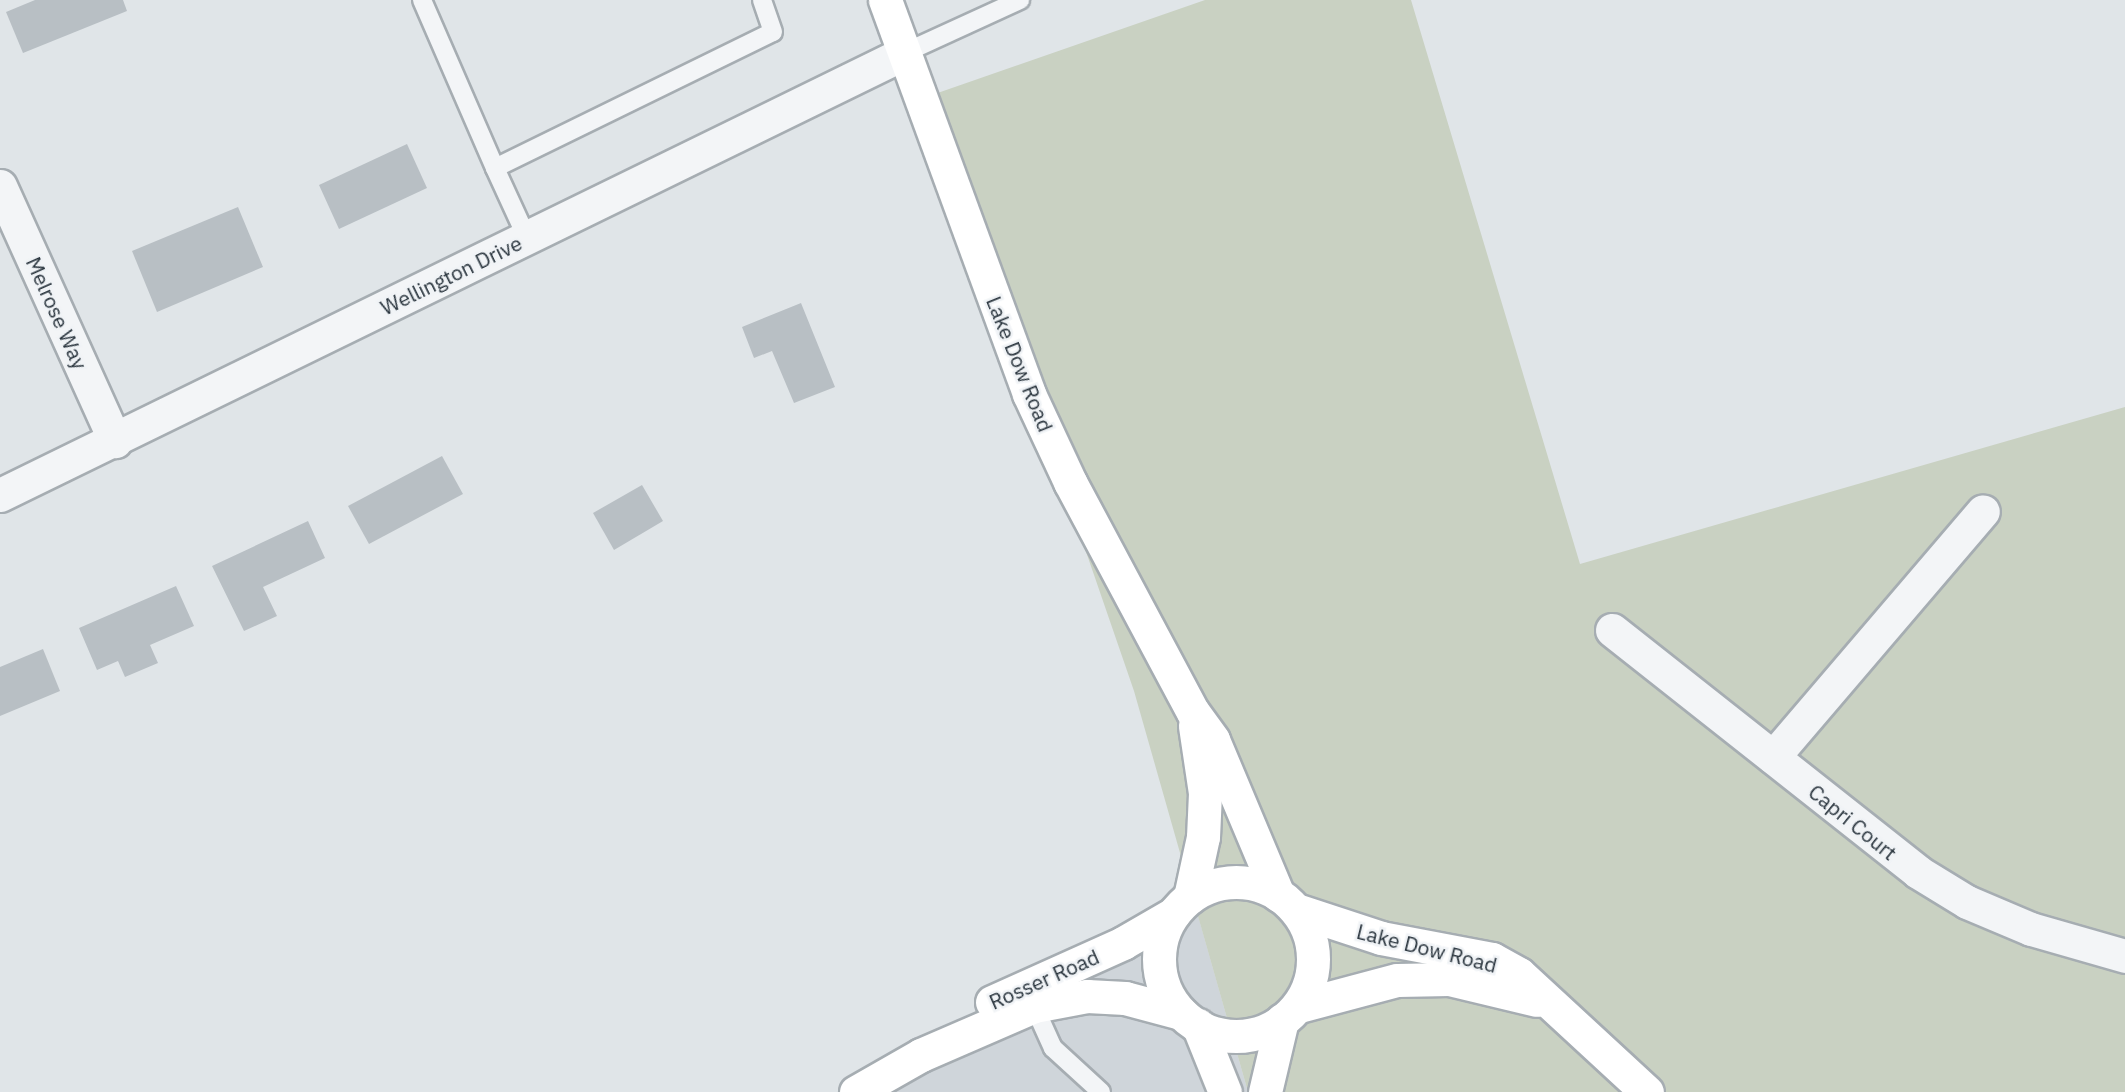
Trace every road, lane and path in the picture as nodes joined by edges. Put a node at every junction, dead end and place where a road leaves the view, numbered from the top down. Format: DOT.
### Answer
graph roads {
  1 [pos="422,0"];
  2 [pos="762,0"];
  3 [pos="885,0"];
  4 [pos="1020,0"];
  5 [pos="902,54"];
  6 [pos="495,168"];
  7 [pos="0,186"];
  8 [pos="527,238"];
  9 [pos="115,441"];
  10 [pos="0,495"];
  11 [pos="1983,511"];
  12 [pos="1612,630"];
  13 [pos="1193,712"];
  14 [pos="1773,757"];
  15 [pos="1287,902"];
  16 [pos="1182,905"];
  17 [pos="2125,956"];
  18 [pos="1549,1003"];
  19 [pos="1034,1006"];
  20 [pos="1291,1013"];
  21 [pos="1190,1019"];
  22 [pos="921,1055"];
  23 [pos="869,1089"];
  24 [pos="1101,1092"];
  25 [pos="1225,1092"];
  26 [pos="1265,1092"];
  27 [pos="1647,1092"];
  1 -- 6 [label="lane"];
  2 -- 6 [label="lane"];
  3 -- 5 [label="street, Lake Dow Road"];
  4 -- 5 [label="lane"];
  5 -- 8 [label="street, Wellington Drive"];
  5 -- 13 [label="street, Lake Dow Road"];
  6 -- 8 [label="lane"];
  7 -- 9 [label="street, Melrose Way"];
  8 -- 9 [label="street, Wellington Drive"];
  9 -- 10 [label="street, Wellington Drive"];
  11 -- 14 [label="street"];
  12 -- 14 [label="street, Capri Court"];
  13 -- 15 [label="street, Lake Dow Road"];
  13 -- 16 [label="street, Lake Dow Road"];
  14 -- 17 [label="street, Capri Court"];
  15 -- 16 [label="street"];
  15 -- 18 [label="street, Lake Dow Road"];
  15 -- 20 [label="street"];
  16 -- 21 [label="street"];
  16 -- 22 [label="street, Rosser Road"];
  18 -- 20 [label="street, Lake Dow Road"];
  18 -- 27 [label="street, Lake Dow Road"];
  19 -- 21 [label="street, Rosser Road"];
  19 -- 22 [label="street, Rosser Road"];
  19 -- 24 [label="lane"];
  20 -- 21 [label="street"];
  20 -- 26 [label="street"];
  21 -- 25 [label="street"];
  22 -- 23 [label="street, Rosser Road"];
}
